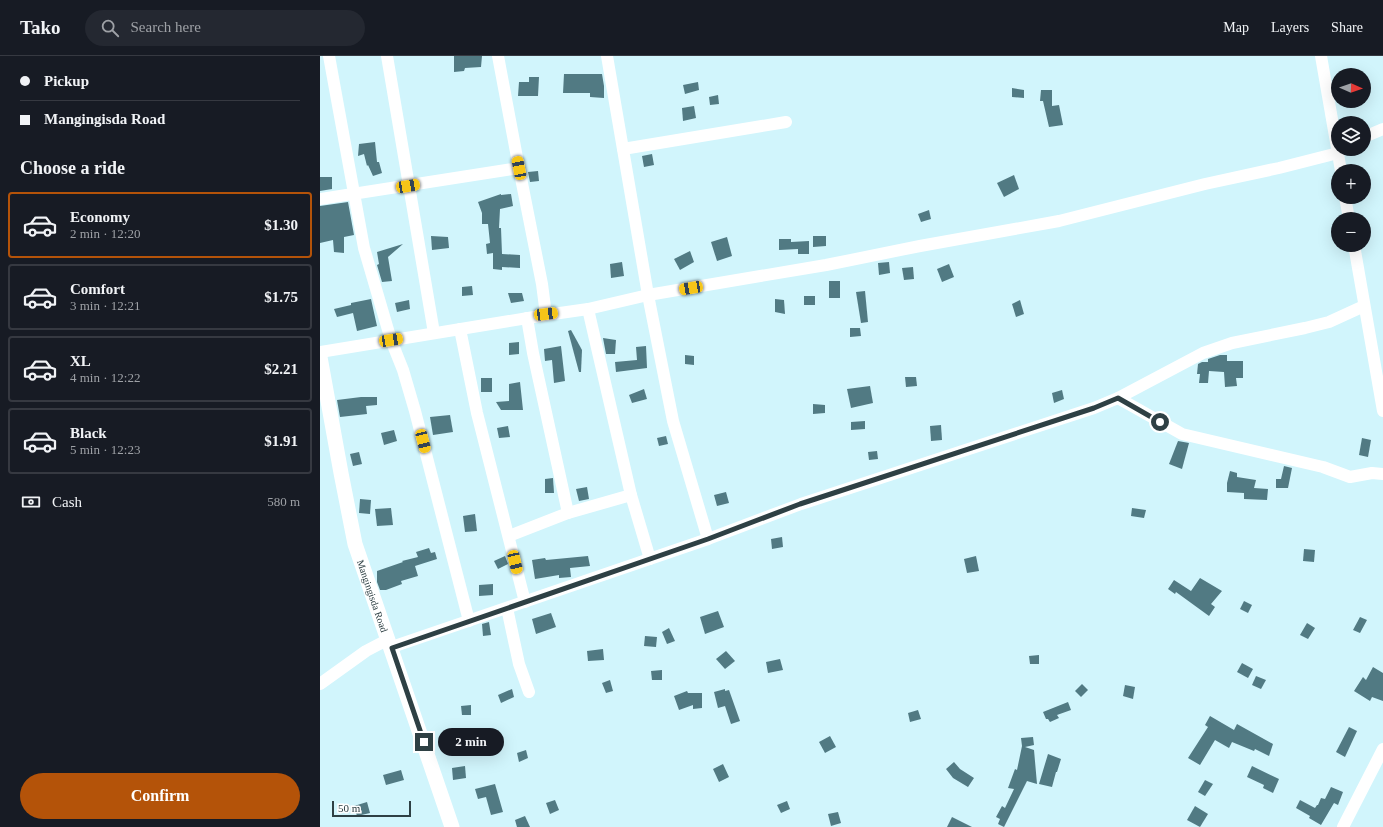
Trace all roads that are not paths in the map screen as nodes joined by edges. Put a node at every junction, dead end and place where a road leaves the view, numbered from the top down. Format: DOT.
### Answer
graph roads {
  1 [pos="329,56"];
  2 [pos="386,56"];
  3 [pos="498,56"];
  4 [pos="607,56"];
  5 [pos="1322,56"];
  6 [pos="1332,116"];
  7 [pos="786,122"];
  8 [pos="1383,129"];
  9 [pos="1371,134"];
  10 [pos="623,149"];
  11 [pos="1331,151"];
  12 [pos="519,168"];
  13 [pos="408,186"];
  14 [pos="354,194"];
  15 [pos="320,199"];
  16 [pos="1355,252"];
  17 [pos="648,295"];
  18 [pos="1364,306"];
  19 [pos="588,309"];
  20 [pos="546,314"];
  21 [pos="527,318"];
  22 [pos="460,329"];
  23 [pos="434,333"];
  24 [pos="391,340"];
  25 [pos="320,352"];
  26 [pos="320,358"];
  27 [pos="1118,398"];
  28 [pos="1383,411"];
  29 [pos="1383,474"];
  30 [pos="631,494"];
  31 [pos="568,513"];
  32 [pos="509,536"];
  33 [pos="708,539"];
  34 [pos="650,559"];
  35 [pos="525,602"];
  36 [pos="507,608"];
  37 [pos="469,621"];
  38 [pos="390,644"];
  39 [pos="320,684"];
  40 [pos="529,692"];
  41 [pos="1383,749"];
  42 [pos="452,827"];
  43 [pos="1343,827"];
  1 -- 14 [label="street"];
  2 -- 13 [label="street"];
  3 -- 12 [label="street"];
  4 -- 10 [label="street"];
  5 -- 6 [label="street"];
  7 -- 10 [label="street"];
  8 -- 9 [label="street"];
  10 -- 17 [label="street"];
  11 -- 17 [label="street"];
  12 -- 13 [label="street"];
  12 -- 20 [label="street"];
  13 -- 14 [label="street"];
  13 -- 23 [label="street"];
  14 -- 15 [label="street"];
  14 -- 24 [label="street"];
  16 -- 18 [label="street"];
  17 -- 19 [label="street"];
  17 -- 33 [label="street"];
  18 -- 27 [label="street"];
  18 -- 28 [label="street"];
  19 -- 20 [label="street"];
  19 -- 30 [label="street"];
  20 -- 21 [label="street"];
  21 -- 22 [label="street"];
  21 -- 31 [label="street"];
  22 -- 23 [label="street"];
  22 -- 32 [label="street"];
  23 -- 24 [label="street"];
  24 -- 25 [label="street"];
  24 -- 37 [label="street"];
  26 -- 38 [label="street, Mangingisda Road"];
  27 -- 29 [label="street"];
  27 -- 33 [label="street"];
  30 -- 31 [label="street"];
  30 -- 34 [label="street"];
  31 -- 32 [label="street"];
  32 -- 35 [label="street"];
  33 -- 34 [label="street"];
  34 -- 35 [label="street"];
  35 -- 36 [label="street"];
  36 -- 37 [label="street"];
  36 -- 40 [label="street"];
  37 -- 38 [label="street"];
  38 -- 39 [label="street"];
  38 -- 42 [label="street, Mangingisda Road"];
  41 -- 43 [label="street"];
}
